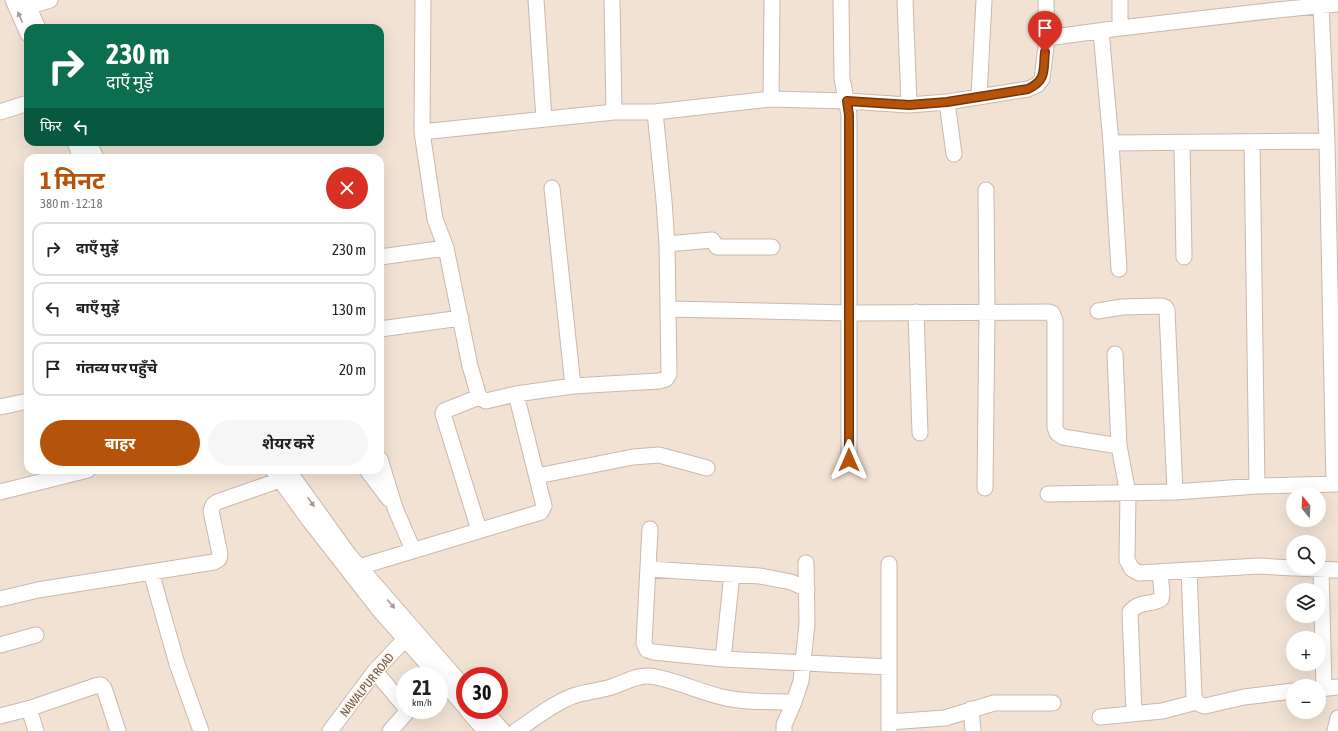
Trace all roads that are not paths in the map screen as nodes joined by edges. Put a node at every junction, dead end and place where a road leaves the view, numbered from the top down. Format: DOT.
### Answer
graph roads {
  1 [pos="13,0"];
  2 [pos="50,0"];
  3 [pos="423,0"];
  4 [pos="536,0"];
  5 [pos="612,0"];
  6 [pos="772,0"];
  7 [pos="841,0"];
  8 [pos="905,0"];
  9 [pos="984,0"];
  10 [pos="1046,0"];
  11 [pos="1120,0"];
  12 [pos="26,3"];
  13 [pos="1338,4"];
  14 [pos="1277,5"];
  15 [pos="1321,5"];
  16 [pos="36,24"];
  17 [pos="24,25"];
  18 [pos="1120,28"];
  19 [pos="1101,31"];
  20 [pos="1047,38"];
  21 [pos="979,97"];
  22 [pos="771,99"];
  23 [pos="847,101"];
  24 [pos="947,102"];
  25 [pos="24,104"];
  26 [pos="909,105"];
  27 [pos="0,112"];
  28 [pos="614,112"];
  29 [pos="655,112"];
  30 [pos="544,119"];
  31 [pos="422,132"];
  32 [pos="1327,141"];
  33 [pos="1252,142"];
  34 [pos="1110,143"];
  35 [pos="1182,143"];
  36 [pos="954,154"];
  37 [pos="552,188"];
  38 [pos="986,190"];
  39 [pos="667,244"];
  40 [pos="772,247"];
  41 [pos="446,248"];
  42 [pos="384,256"];
  43 [pos="1184,257"];
  44 [pos="1119,269"];
  45 [pos="668,309"];
  46 [pos="916,312"];
  47 [pos="987,312"];
  48 [pos="1098,312"];
  49 [pos="849,313"];
  50 [pos="461,318"];
  51 [pos="384,328"];
  52 [pos="1115,354"];
  53 [pos="573,386"];
  54 [pos="516,394"];
  55 [pos="479,398"];
  56 [pos="24,402"];
  57 [pos="0,407"];
  58 [pos="920,433"];
  59 [pos="1119,446"];
  60 [pos="849,460"];
  61 [pos="707,468"];
  62 [pos="384,472"];
  63 [pos="72,474"];
  64 [pos="278,474"];
  65 [pos="281,474"];
  66 [pos="281,474"];
  67 [pos="370,474"];
  68 [pos="537,476"];
  69 [pos="1336,484"];
  70 [pos="1257,486"];
  71 [pos="985,488"];
  72 [pos="0,492"];
  73 [pos="1175,492"];
  74 [pos="1048,494"];
  75 [pos="1128,494"];
  76 [pos="395,508"];
  77 [pos="650,529"];
  78 [pos="479,530"];
  79 [pos="413,550"];
  80 [pos="806,563"];
  81 [pos="889,564"];
  82 [pos="358,567"];
  83 [pos="1286,568"];
  84 [pos="648,569"];
  85 [pos="1326,569"];
  86 [pos="1189,570"];
  87 [pos="1338,570"];
  88 [pos="151,572"];
  89 [pos="1160,572"];
  90 [pos="732,574"];
  91 [pos="1321,575"];
  92 [pos="807,589"];
  93 [pos="0,599"];
  94 [pos="36,635"];
  95 [pos="405,639"];
  96 [pos="0,645"];
  97 [pos="723,659"];
  98 [pos="803,664"];
  99 [pos="429,667"];
  100 [pos="889,667"];
  101 [pos="375,671"];
  102 [pos="456,678"];
  103 [pos="448,688"];
  104 [pos="1327,689"];
  105 [pos="1286,692"];
  106 [pos="396,697"];
  107 [pos="456,697"];
  108 [pos="794,702"];
  109 [pos="1197,702"];
  110 [pos="1053,703"];
  111 [pos="31,708"];
  112 [pos="971,709"];
  113 [pos="1134,714"];
  114 [pos="0,716"];
  115 [pos="1100,717"];
  116 [pos="1338,718"];
  117 [pos="401,719"];
  118 [pos="475,719"];
  119 [pos="492,719"];
  120 [pos="889,726"];
  121 [pos="36,731"];
  122 [pos="118,731"];
  123 [pos="201,731"];
  124 [pos="330,731"];
  125 [pos="390,731"];
  126 [pos="486,731"];
  127 [pos="503,731"];
  128 [pos="516,731"];
  129 [pos="784,731"];
  130 [pos="973,731"];
  131 [pos="1335,731"];
  17 -- 1 [label="street, one-way"];
  2 -- 12 [label="street"];
  3 -- 31 [label="street"];
  4 -- 30 [label="street"];
  5 -- 28 [label="street"];
  6 -- 22 [label="street"];
  7 -- 23 [label="street"];
  8 -- 26 [label="street"];
  9 -- 21 [label="street"];
  10 -- 20 [label="street"];
  11 -- 18 [label="street"];
  12 -- 16 [label="street"];
  13 -- 15 [label="street"];
  14 -- 15 [label="street"];
  14 -- 18 [label="street"];
  15 -- 32 [label="street"];
  18 -- 19 [label="street"];
  19 -- 20 [label="street"];
  19 -- 34 [label="street"];
  20 -- 21 [label="street"];
  21 -- 24 [label="street"];
  22 -- 23 [label="street"];
  22 -- 29 [label="street"];
  23 -- 26 [label="street"];
  23 -- 49 [label="street"];
  24 -- 26 [label="street"];
  24 -- 36 [label="street"];
  25 -- 27 [label="street"];
  28 -- 29 [label="street"];
  28 -- 30 [label="street"];
  29 -- 39 [label="street"];
  30 -- 31 [label="street"];
  31 -- 41 [label="street"];
  32 -- 33 [label="street"];
  32 -- 69 [label="street"];
  33 -- 35 [label="street"];
  33 -- 70 [label="street"];
  34 -- 35 [label="street"];
  34 -- 44 [label="street"];
  35 -- 43 [label="street"];
  37 -- 53 [label="street"];
  38 -- 47 [label="street"];
  39 -- 40 [label="street"];
  39 -- 45 [label="street"];
  41 -- 42 [label="street"];
  41 -- 50 [label="street"];
  45 -- 49 [label="street"];
  45 -- 53 [label="street"];
  46 -- 47 [label="street"];
  46 -- 49 [label="street"];
  46 -- 58 [label="street"];
  47 -- 59 [label="street"];
  47 -- 71 [label="street"];
  48 -- 73 [label="street"];
  49 -- 60 [label="street"];
  50 -- 51 [label="street"];
  50 -- 55 [label="street"];
  52 -- 59 [label="street"];
  53 -- 54 [label="street"];
  54 -- 55 [label="street"];
  54 -- 68 [label="street"];
  55 -- 78 [label="street"];
  56 -- 57 [label="street"];
  59 -- 75 [label="street"];
  61 -- 68 [label="street"];
  62 -- 76 [label="street"];
  63 -- 72 [label="street"];
  64 -- 88 [label="street"];
  65 -- 82 [label="street, one-way"];
  66 -- 95 [label="street"];
  67 -- 76 [label="street"];
  68 -- 78 [label="street"];
  69 -- 70 [label="street"];
  70 -- 73 [label="street"];
  73 -- 75 [label="street"];
  74 -- 75 [label="street"];
  75 -- 89 [label="street"];
  76 -- 79 [label="street"];
  77 -- 84 [label="street"];
  78 -- 79 [label="street"];
  79 -- 82 [label="street"];
  80 -- 92 [label="street"];
  81 -- 100 [label="street"];
  82 -- 102 [label="street, one-way"];
  83 -- 86 [label="street"];
  84 -- 90 [label="street"];
  84 -- 97 [label="street"];
  85 -- 87 [label="street"];
  86 -- 89 [label="street"];
  86 -- 109 [label="street"];
  88 -- 93 [label="street"];
  88 -- 123 [label="street"];
  89 -- 113 [label="street"];
  90 -- 92 [label="street"];
  90 -- 97 [label="street"];
  91 -- 104 [label="street"];
  92 -- 98 [label="street"];
  94 -- 96 [label="street"];
  95 -- 99 [label="street"];
  95 -- 101 [label="street, NAWALPUR ROAD"];
  97 -- 98 [label="street"];
  98 -- 100 [label="street"];
  98 -- 108 [label="street"];
  100 -- 120 [label="street"];
  101 -- 106 [label="street"];
  101 -- 124 [label="street, NAWALPUR ROAD"];
  103 -- 107 [label="street"];
  105 -- 109 [label="street"];
  108 -- 128 [label="street"];
  108 -- 129 [label="street"];
  109 -- 113 [label="street"];
  110 -- 112 [label="street"];
  111 -- 114 [label="street"];
  111 -- 121 [label="street"];
  111 -- 122 [label="street"];
  112 -- 120 [label="street"];
  112 -- 130 [label="street"];
  113 -- 115 [label="street"];
  116 -- 131 [label="street"];
  117 -- 125 [label="street"];
  118 -- 126 [label="street"];
  119 -- 127 [label="street"];
}
